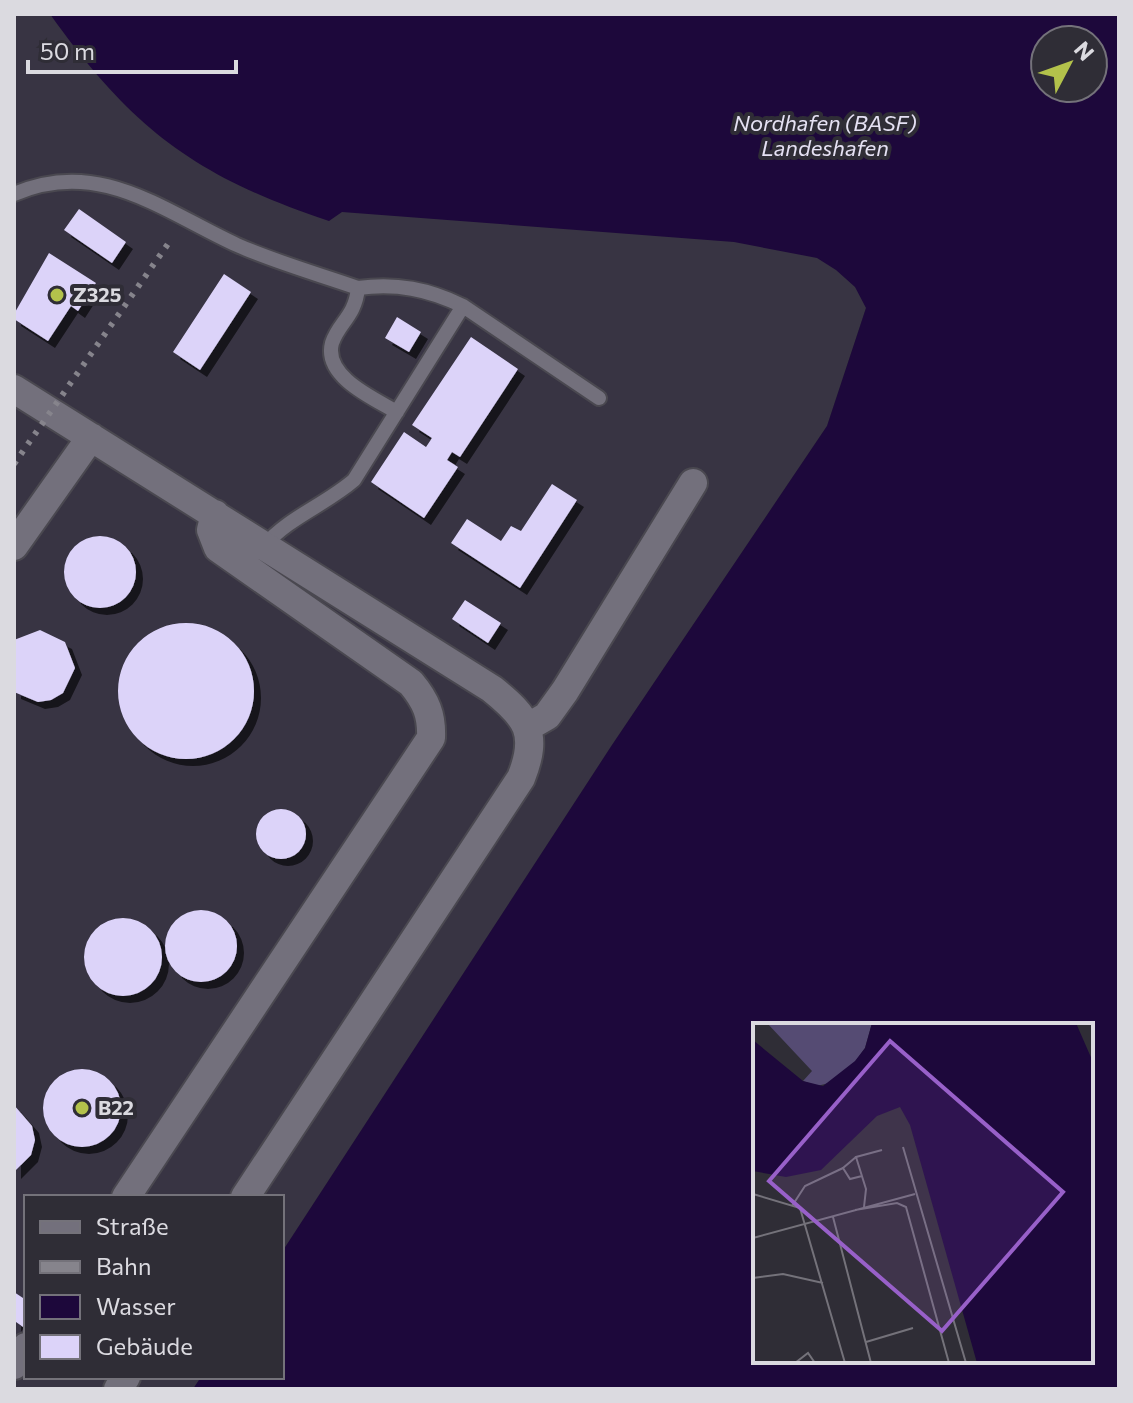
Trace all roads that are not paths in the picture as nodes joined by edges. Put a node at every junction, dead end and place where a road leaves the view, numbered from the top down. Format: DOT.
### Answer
graph roads {
  1 [pos="14,194"];
  2 [pos="358,288"];
  3 [pos="463,306"];
  4 [pos="14,389"];
  5 [pos="599,398"];
  6 [pos="397,412"];
  7 [pos="91,437"];
  8 [pos="693,483"];
  9 [pos="215,514"];
  10 [pos="14,546"];
  11 [pos="264,546"];
  12 [pos="528,727"];
  13 [pos="127,1195"];
  14 [pos="246,1195"];
  1 -- 2 [label="lane"];
  2 -- 3 [label="lane"];
  2 -- 6 [label="lane"];
  3 -- 5 [label="lane"];
  3 -- 6 [label="lane"];
  4 -- 7 [label="street"];
  6 -- 11 [label="lane"];
  7 -- 9 [label="street"];
  7 -- 10 [label="street"];
  8 -- 12 [label="street"];
  9 -- 11 [label="street"];
  9 -- 13 [label="street"];
  11 -- 12 [label="street"];
  12 -- 14 [label="street"];
}
